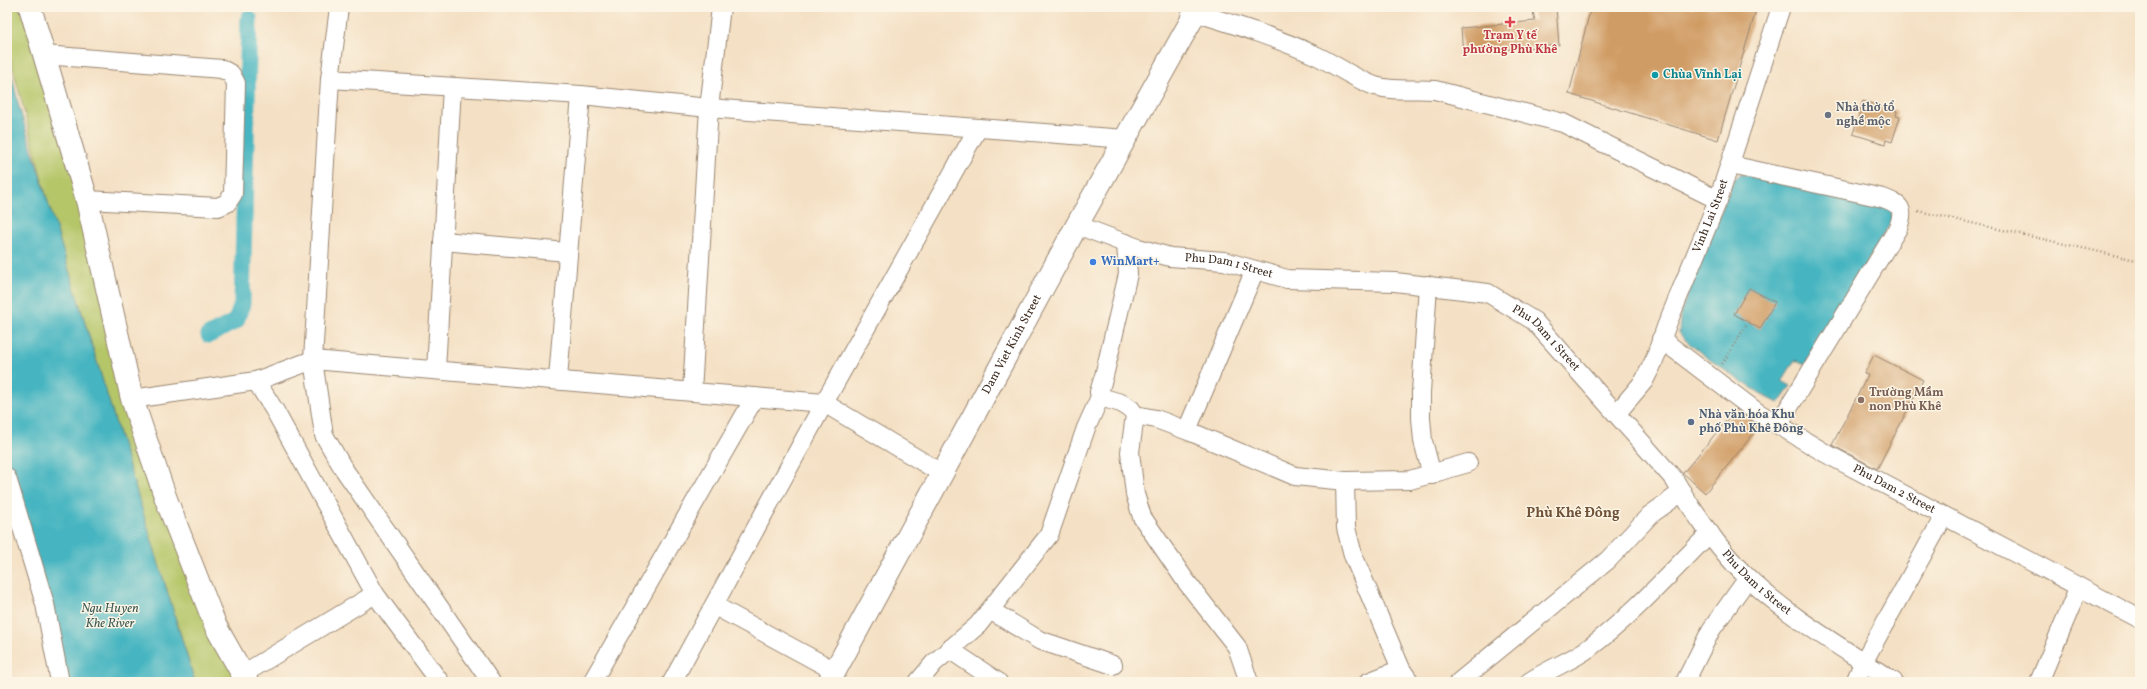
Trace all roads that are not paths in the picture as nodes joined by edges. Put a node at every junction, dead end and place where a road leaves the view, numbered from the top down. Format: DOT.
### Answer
graph roads {
  1 [pos="30,7"];
  2 [pos="339,7"];
  3 [pos="721,7"];
  4 [pos="1781,7"];
  5 [pos="1195,9"];
  6 [pos="44,55"];
  7 [pos="330,79"];
  8 [pos="452,87"];
  9 [pos="581,95"];
  10 [pos="709,108"];
  11 [pos="978,128"];
  12 [pos="1126,139"];
  13 [pos="1730,165"];
  14 [pos="87,200"];
  15 [pos="1718,200"];
  16 [pos="1077,225"];
  17 [pos="443,241"];
  18 [pos="1126,243"];
  19 [pos="567,252"];
  20 [pos="1255,270"];
  21 [pos="1428,286"];
  22 [pos="1661,339"];
  23 [pos="312,360"];
  24 [pos="436,370"];
  25 [pos="558,379"];
  26 [pos="256,381"];
  27 [pos="692,392"];
  28 [pos="755,397"];
  29 [pos="1100,398"];
  30 [pos="132,399"];
  31 [pos="824,402"];
  32 [pos="1617,413"];
  33 [pos="1135,415"];
  34 [pos="1778,425"];
  35 [pos="1187,430"];
  36 [pos="1468,463"];
  37 [pos="944,474"];
  38 [pos="1432,475"];
  39 [pos="7,478"];
  40 [pos="1345,481"];
  41 [pos="1682,492"];
  42 [pos="1944,516"];
  43 [pos="1710,533"];
  44 [pos="1748,578"];
  45 [pos="2079,587"];
  46 [pos="374,594"];
  47 [pos="715,606"];
  48 [pos="990,610"];
  49 [pos="2140,619"];
  50 [pos="949,649"];
  51 [pos="1864,661"];
  52 [pos="1113,665"];
  53 [pos="1405,675"];
  54 [pos="832,676"];
  55 [pos="245,678"];
  56 [pos="60,682"];
  57 [pos="440,682"];
  58 [pos="491,682"];
  59 [pos="592,682"];
  60 [pos="672,682"];
  61 [pos="918,682"];
  62 [pos="998,682"];
  63 [pos="1249,682"];
  64 [pos="1368,682"];
  65 [pos="1459,682"];
  66 [pos="1529,682"];
  67 [pos="1685,682"];
  68 [pos="1855,682"];
  69 [pos="1894,682"];
  70 [pos="2039,682"];
  1 -- 6 [label="main road"];
  2 -- 7 [label="street"];
  3 -- 10 [label="street"];
  4 -- 13 [label="street, Vinh Lai Street"];
  5 -- 12 [label="main road, Dam Viet Kinh Street"];
  5 -- 15 [label="street"];
  6 -- 14 [label="main road"];
  6 -- 14 [label="street"];
  7 -- 8 [label="street"];
  7 -- 23 [label="street"];
  8 -- 9 [label="street"];
  8 -- 17 [label="street"];
  9 -- 10 [label="street"];
  9 -- 19 [label="street"];
  10 -- 11 [label="street"];
  10 -- 27 [label="street"];
  11 -- 12 [label="street"];
  11 -- 31 [label="street"];
  12 -- 16 [label="main road, Dam Viet Kinh Street"];
  13 -- 15 [label="street, Vinh Lai Street"];
  13 -- 34 [label="street"];
  14 -- 30 [label="main road"];
  15 -- 22 [label="street, Vinh Lai Street"];
  16 -- 18 [label="street, Phu Dam 1 Street"];
  16 -- 37 [label="main road, Dam Viet Kinh Street"];
  17 -- 19 [label="street"];
  17 -- 24 [label="street"];
  18 -- 20 [label="street, Phu Dam 1 Street"];
  18 -- 29 [label="street"];
  19 -- 25 [label="street"];
  20 -- 21 [label="street, Phu Dam 1 Street"];
  20 -- 35 [label="street"];
  21 -- 32 [label="street, Phu Dam 1 Street"];
  21 -- 38 [label="street"];
  22 -- 32 [label="street, Vinh Lai Street"];
  22 -- 34 [label="street, Phu Dam 2 Street"];
  23 -- 24 [label="street"];
  23 -- 26 [label="street"];
  23 -- 58 [label="street"];
  24 -- 25 [label="street"];
  25 -- 27 [label="street"];
  26 -- 30 [label="street"];
  26 -- 46 [label="street"];
  27 -- 28 [label="street"];
  28 -- 31 [label="street"];
  28 -- 59 [label="street"];
  29 -- 33 [label="street"];
  29 -- 48 [label="street"];
  30 -- 55 [label="main road"];
  31 -- 37 [label="street"];
  31 -- 47 [label="street"];
  32 -- 41 [label="street, Phu Dam 1 Street"];
  33 -- 35 [label="street"];
  33 -- 63 [label="street"];
  34 -- 42 [label="street, Phu Dam 2 Street"];
  35 -- 40 [label="street"];
  36 -- 38 [label="street"];
  37 -- 54 [label="main road, Dam Viet Kinh Street"];
  38 -- 40 [label="street"];
  39 -- 56 [label="street"];
  40 -- 53 [label="street"];
  41 -- 43 [label="street, Phu Dam 1 Street"];
  41 -- 65 [label="street"];
  42 -- 45 [label="street, Phu Dam 2 Street"];
  42 -- 51 [label="street"];
  43 -- 44 [label="street, Phu Dam 1 Street"];
  43 -- 66 [label="street"];
  44 -- 51 [label="street, Phu Dam 1 Street"];
  44 -- 67 [label="street"];
  45 -- 49 [label="street, Phu Dam 2 Street"];
  45 -- 70 [label="street"];
  46 -- 55 [label="street"];
  46 -- 57 [label="street"];
  47 -- 54 [label="street"];
  47 -- 60 [label="street"];
  48 -- 50 [label="street"];
  48 -- 52 [label="street"];
  50 -- 61 [label="street"];
  50 -- 62 [label="street"];
  51 -- 68 [label="street"];
  51 -- 69 [label="street, Phu Dam 1 Street"];
  53 -- 64 [label="street"];
}
